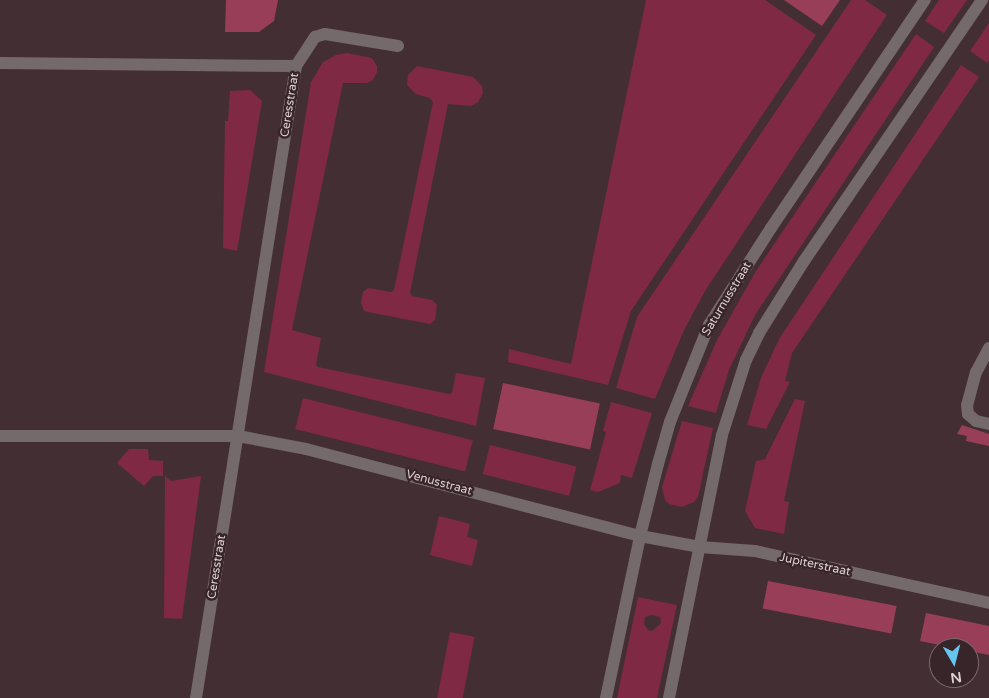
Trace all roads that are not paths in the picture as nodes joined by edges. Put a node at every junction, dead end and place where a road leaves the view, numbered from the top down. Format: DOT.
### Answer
graph roads {
  1 [pos="925,0"];
  2 [pos="982,0"];
  3 [pos="398,46"];
  4 [pos="0,63"];
  5 [pos="296,66"];
  6 [pos="989,348"];
  7 [pos="989,424"];
  8 [pos="0,436"];
  9 [pos="238,436"];
  10 [pos="640,536"];
  11 [pos="700,547"];
  12 [pos="989,603"];
  13 [pos="196,698"];
  14 [pos="606,698"];
  15 [pos="668,698"];
  1 -- 10 [label="street, Saturnusstraat"];
  2 -- 11 [label="street"];
  3 -- 5 [label="street"];
  4 -- 5 [label="street, Ceresstraat"];
  5 -- 9 [label="street, Ceresstraat"];
  6 -- 7 [label="street"];
  8 -- 9 [label="street"];
  9 -- 10 [label="street, Venusstraat"];
  9 -- 13 [label="street, Ceresstraat"];
  10 -- 11 [label="street, Jupiterstraat"];
  10 -- 14 [label="street, Saturnusstraat"];
  11 -- 12 [label="street, Jupiterstraat"];
  11 -- 15 [label="street"];
}
